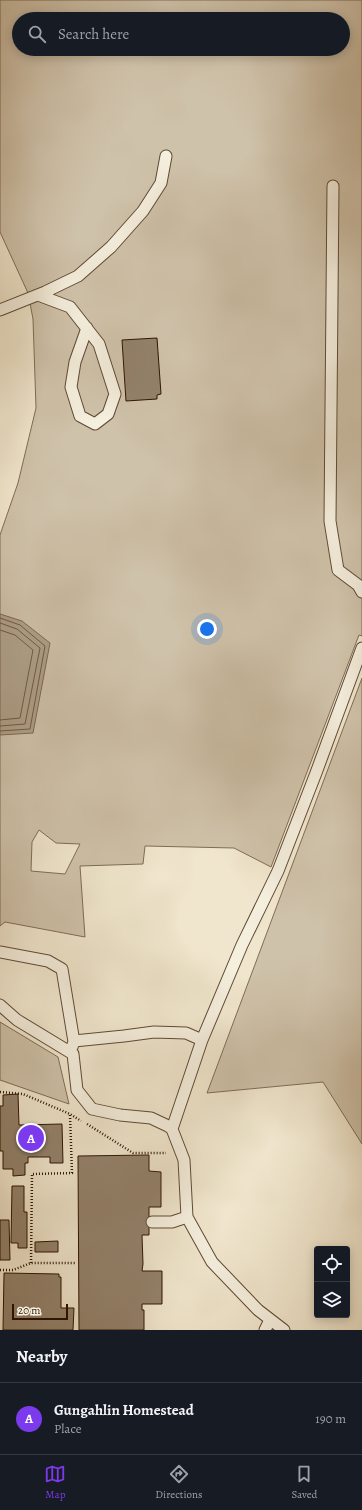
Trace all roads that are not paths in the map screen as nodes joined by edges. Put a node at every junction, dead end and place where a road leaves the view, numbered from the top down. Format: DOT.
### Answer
graph roads {
  1 [pos="166,156"];
  2 [pos="333,186"];
  3 [pos="38,295"];
  4 [pos="0,310"];
  5 [pos="87,328"];
  6 [pos="362,592"];
  7 [pos="362,648"];
  8 [pos="0,952"];
  9 [pos="0,1005"];
  10 [pos="202,1040"];
  11 [pos="74,1041"];
  12 [pos="70,1052"];
  13 [pos="172,1129"];
  14 [pos="187,1217"];
  15 [pos="152,1222"];
  16 [pos="268,1325"];
  17 [pos="284,1330"];
  1 -- 3 [label="lane"];
  2 -- 6 [label="lane"];
  3 -- 4 [label="lane"];
  3 -- 5 [label="lane"];
  5 -- 5 [label="lane"];
  7 -- 10 [label="lane"];
  8 -- 11 [label="lane"];
  9 -- 12 [label="lane"];
  10 -- 11 [label="lane"];
  10 -- 13 [label="lane"];
  11 -- 12 [label="lane"];
  12 -- 13 [label="lane"];
  13 -- 14 [label="lane"];
  14 -- 15 [label="lane"];
  14 -- 16 [label="lane"];
  16 -- 17 [label="lane"];
}
